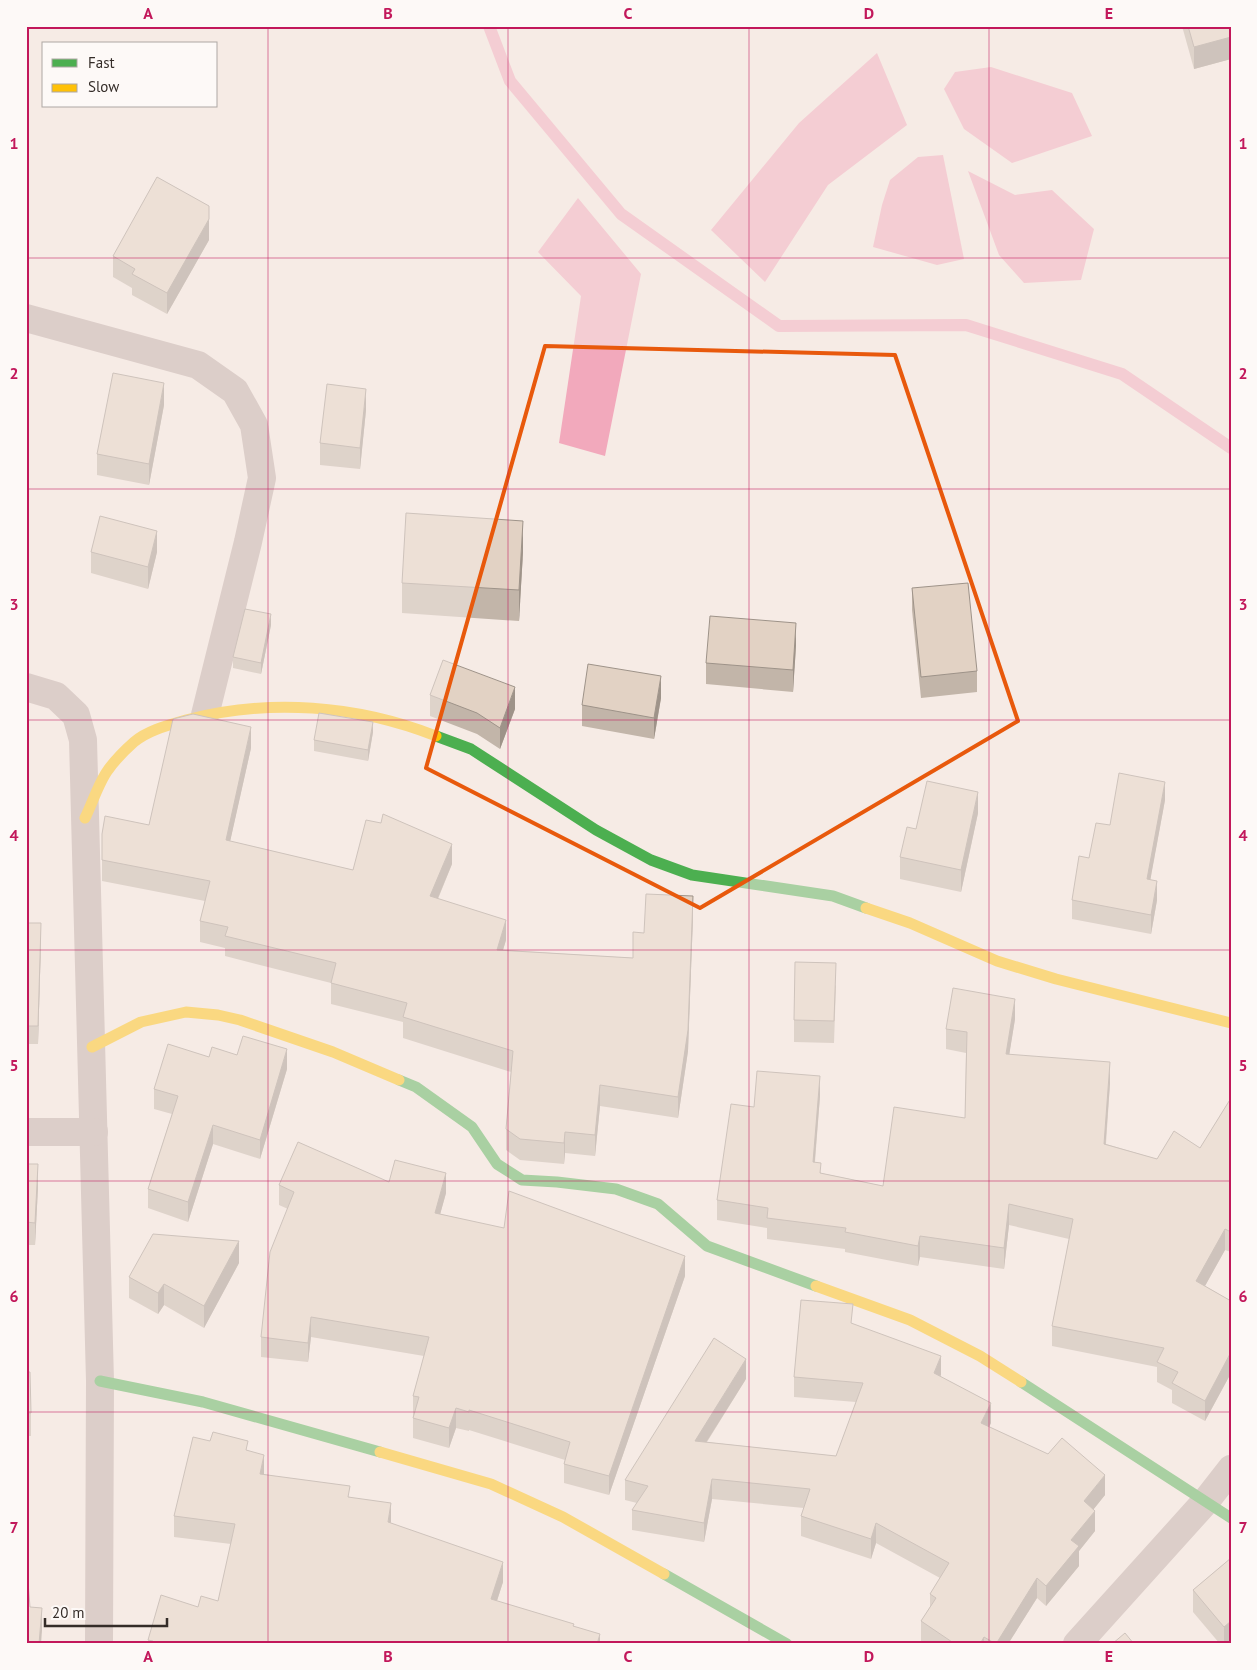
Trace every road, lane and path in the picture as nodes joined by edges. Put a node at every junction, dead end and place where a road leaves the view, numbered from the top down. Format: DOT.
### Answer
graph roads {
  1 [pos="26,318"];
  2 [pos="26,687"];
  3 [pos="205,715"];
  4 [pos="85,818"];
  5 [pos="1231,1023"];
  6 [pos="92,1047"];
  7 [pos="26,1132"];
  8 [pos="94,1132"];
  9 [pos="100,1381"];
  10 [pos="1231,1469"];
  11 [pos="1206,1501"];
  12 [pos="1231,1518"];
  13 [pos="99,1644"];
  14 [pos="787,1644"];
  15 [pos="1076,1644"];
  1 -- 3 [label="street"];
  2 -- 4 [label="street"];
  3 -- 4 [label="street"];
  3 -- 5 [label="street"];
  4 -- 6 [label="street"];
  6 -- 8 [label="street"];
  6 -- 11 [label="street"];
  7 -- 8 [label="street"];
  8 -- 9 [label="street"];
  9 -- 13 [label="street"];
  9 -- 14 [label="street"];
  10 -- 11 [label="street"];
  11 -- 12 [label="street"];
  11 -- 15 [label="street"];
}
